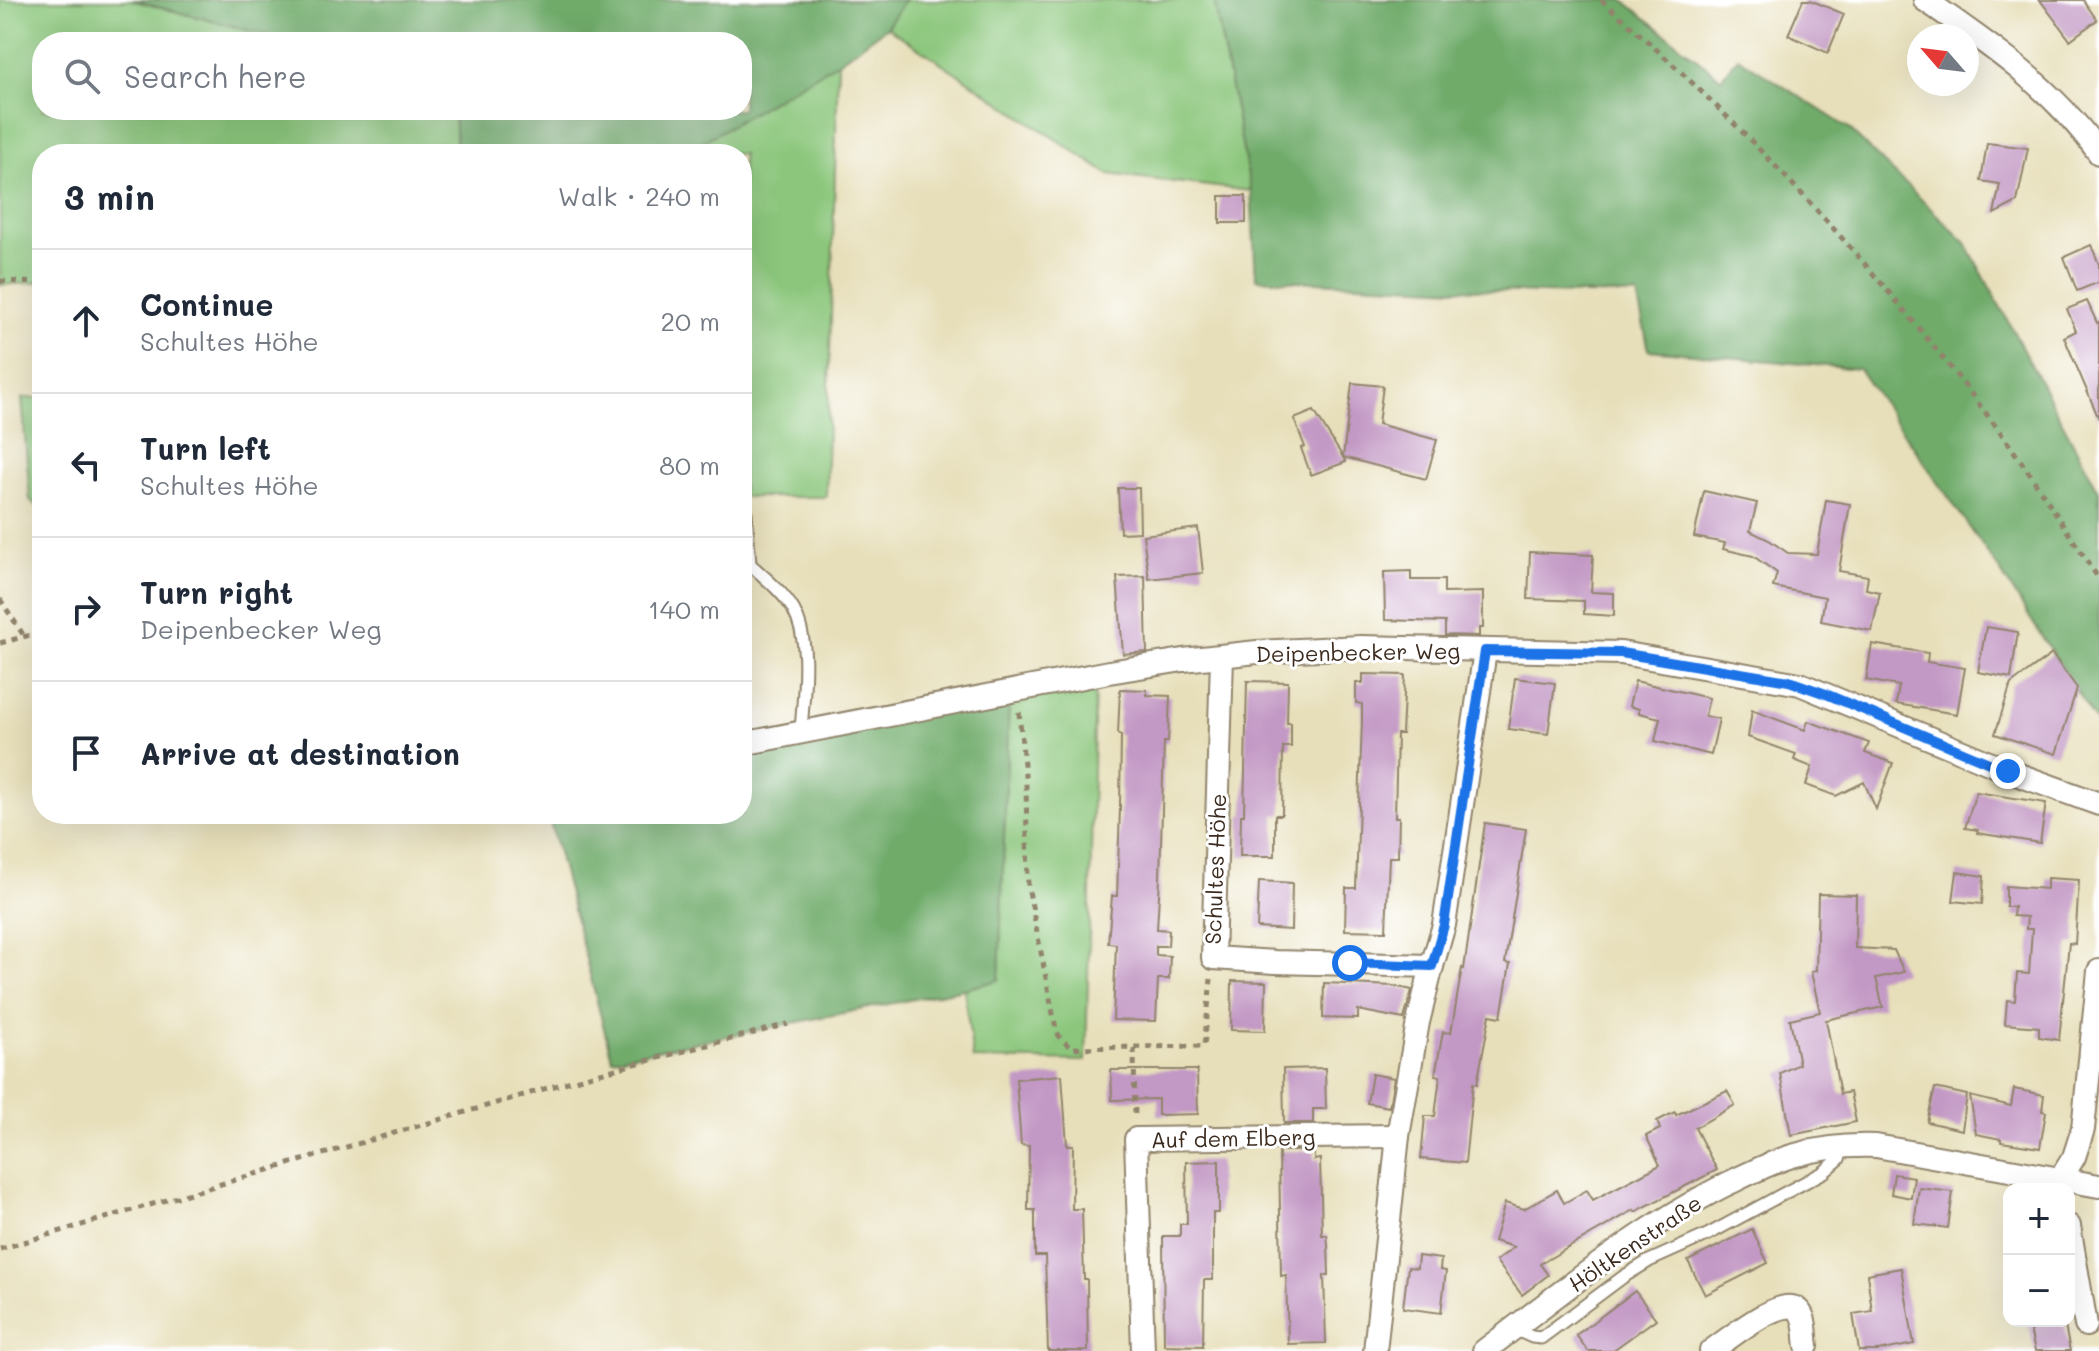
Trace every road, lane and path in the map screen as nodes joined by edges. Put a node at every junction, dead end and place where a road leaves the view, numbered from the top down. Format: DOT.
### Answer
graph roads {
  1 [pos="1601,0"];
  2 [pos="1925,0"];
  3 [pos="2099,153"];
  4 [pos="0,281"];
  5 [pos="32,283"];
  6 [pos="752,566"];
  7 [pos="2099,579"];
  8 [pos="0,599"];
  9 [pos="32,634"];
  10 [pos="24,636"];
  11 [pos="0,643"];
  12 [pos="1485,651"];
  13 [pos="1222,657"];
  14 [pos="1017,690"];
  15 [pos="801,732"];
  16 [pos="752,742"];
  17 [pos="2099,804"];
  18 [pos="1213,958"];
  19 [pos="1432,966"];
  20 [pos="2099,971"];
  21 [pos="788,1024"];
  22 [pos="1134,1048"];
  23 [pos="1398,1136"];
  24 [pos="1136,1139"];
  25 [pos="1843,1146"];
  26 [pos="2062,1183"];
  27 [pos="2075,1184"];
  28 [pos="2099,1186"];
  29 [pos="0,1249"];
  30 [pos="2074,1255"];
  31 [pos="2086,1325"];
  32 [pos="1513,1329"];
  33 [pos="1807,1349"];
  34 [pos="1143,1351"];
  35 [pos="1375,1351"];
  36 [pos="1484,1351"];
  37 [pos="1711,1351"];
  1 -- 7 [label="path"];
  2 -- 3 [label="street"];
  4 -- 5 [label="path"];
  6 -- 15 [label="lane"];
  8 -- 10 [label="path"];
  9 -- 10 [label="path"];
  10 -- 11 [label="path"];
  12 -- 13 [label="street, Deipenbecker Weg"];
  12 -- 17 [label="street, Deipenbecker Weg"];
  12 -- 19 [label="street"];
  13 -- 14 [label="street, Deipenbecker Weg"];
  13 -- 18 [label="street, Schultes Höhe"];
  14 -- 15 [label="street, Deipenbecker Weg"];
  14 -- 22 [label="path"];
  15 -- 16 [label="street, Deipenbecker Weg"];
  18 -- 19 [label="street, Schultes Höhe"];
  18 -- 22 [label="path"];
  19 -- 23 [label="street"];
  20 -- 26 [label="street"];
  21 -- 29 [label="path"];
  22 -- 24 [label="path"];
  23 -- 24 [label="street, Auf dem Elberg"];
  23 -- 35 [label="street"];
  24 -- 34 [label="street, Auf dem Elberg"];
  25 -- 26 [label="street, Höltkenstraße"];
  25 -- 32 [label="street, Höltkenstraße"];
  25 -- 32 [label="lane"];
  27 -- 28 [label="street, Höltkenstraße"];
  30 -- 31 [label="street"];
  32 -- 36 [label="street, Höltkenstraße"];
  33 -- 37 [label="street"];
}
